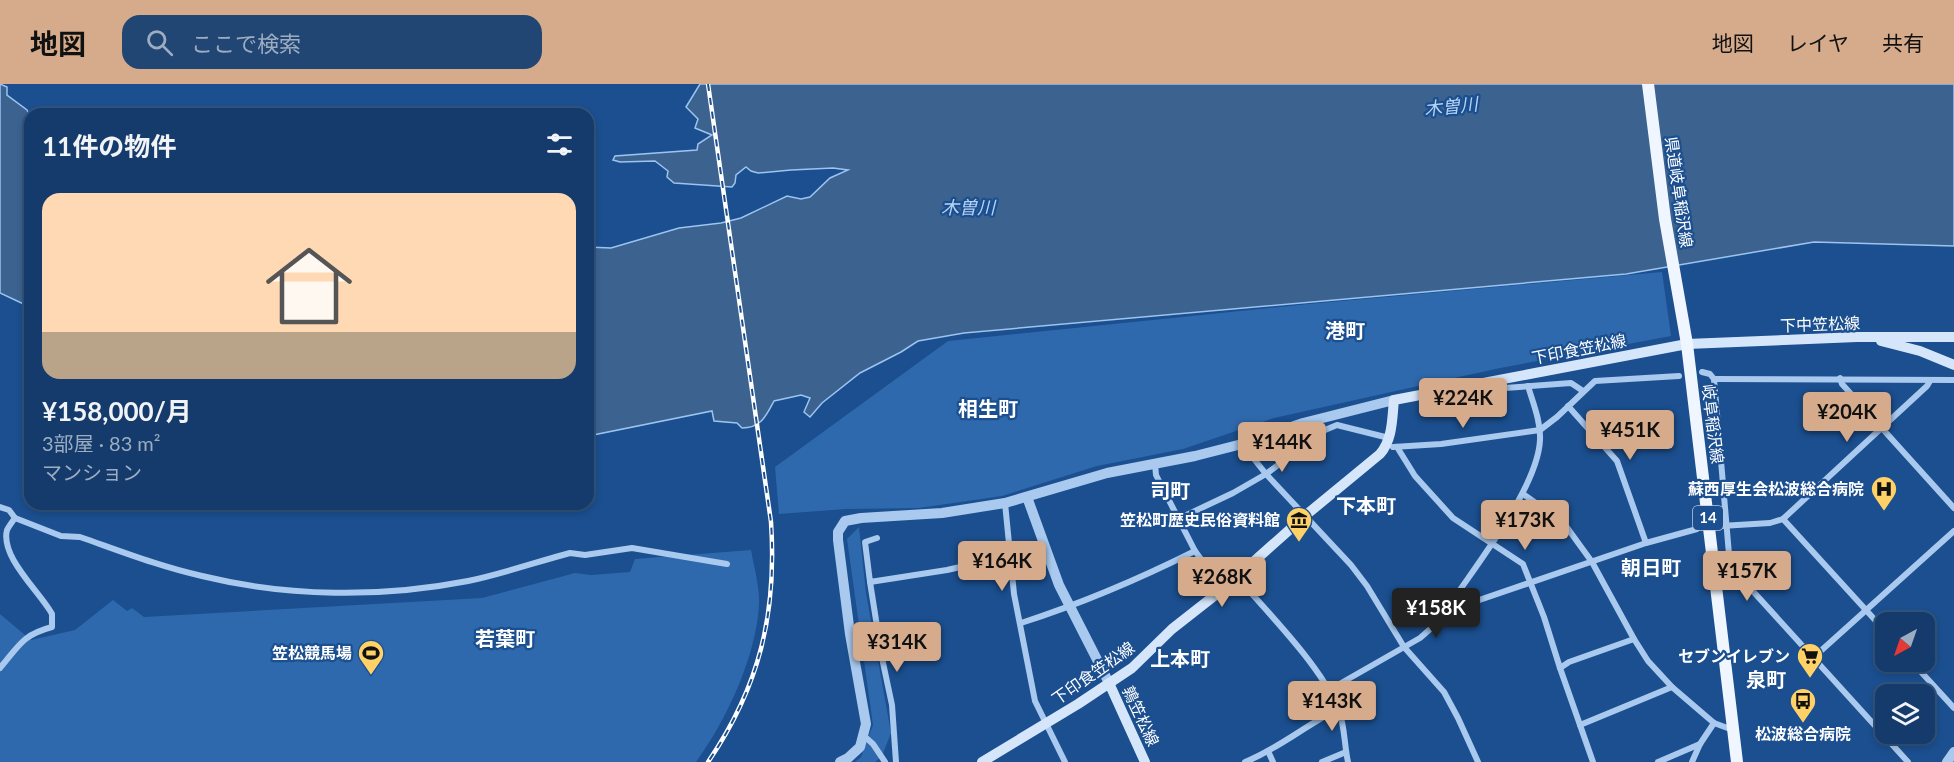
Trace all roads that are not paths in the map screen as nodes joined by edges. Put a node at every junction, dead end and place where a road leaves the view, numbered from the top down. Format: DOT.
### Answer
graph roads {
  1 [pos="1648,84"];
  2 [pos="1681,305"];
  3 [pos="1857,337"];
  4 [pos="1954,337"];
  5 [pos="1687,344"];
  6 [pos="1954,365"];
  7 [pos="1702,372"];
  8 [pos="1679,376"];
  9 [pos="1840,378"];
  10 [pos="1714,379"];
  11 [pos="1500,380"];
  12 [pos="1954,380"];
  13 [pos="1930,381"];
  14 [pos="1528,387"];
  15 [pos="1583,391"];
  16 [pos="1394,400"];
  17 [pos="1568,406"];
  18 [pos="1882,428"];
  19 [pos="1540,430"];
  20 [pos="1242,444"];
  21 [pos="1391,444"];
  22 [pos="1155,464"];
  23 [pos="1266,474"];
  24 [pos="1523,494"];
  25 [pos="1028,497"];
  26 [pos="1005,503"];
  27 [pos="0,507"];
  28 [pos="1954,508"];
  29 [pos="1306,515"];
  30 [pos="15,518"];
  31 [pos="1178,519"];
  32 [pos="1783,519"];
  33 [pos="1725,526"];
  34 [pos="1697,529"];
  35 [pos="1954,531"];
  36 [pos="877,538"];
  37 [pos="1646,543"];
  38 [pos="1491,544"];
  39 [pos="1195,550"];
  40 [pos="1009,556"];
  41 [pos="1592,562"];
  42 [pos="727,564"];
  43 [pos="1237,577"];
  44 [pos="870,582"];
  45 [pos="1531,582"];
  46 [pos="1223,590"];
  47 [pos="1068,605"];
  48 [pos="1453,609"];
  49 [pos="1866,611"];
  50 [pos="1875,620"];
  51 [pos="1021,622"];
  52 [pos="1634,639"];
  53 [pos="1404,647"];
  54 [pos="1814,657"];
  55 [pos="0,668"];
  56 [pos="1560,668"];
  57 [pos="1921,672"];
  58 [pos="1109,683"];
  59 [pos="1672,687"];
  60 [pos="1329,690"];
  61 [pos="1954,708"];
  62 [pos="1338,709"];
  63 [pos="1046,723"];
  64 [pos="1714,723"];
  65 [pos="1580,725"];
  66 [pos="1734,731"];
  67 [pos="864,736"];
  68 [pos="1700,744"];
  69 [pos="1268,751"];
  70 [pos="1346,752"];
  71 [pos="1954,752"];
  72 [pos="1740,761"];
  73 [pos="840,762"];
  74 [pos="885,762"];
  75 [pos="896,762"];
  76 [pos="982,762"];
  77 [pos="1065,762"];
  78 [pos="1145,762"];
  79 [pos="1245,762"];
  80 [pos="1273,762"];
  81 [pos="1322,762"];
  82 [pos="1348,762"];
  83 [pos="1478,762"];
  84 [pos="1593,762"];
  85 [pos="1658,762"];
  86 [pos="1692,762"];
  87 [pos="1908,762"];
  88 [pos="1947,762"];
  1 -- 2 [label="main road, 県道岐阜稲沢線 / 14"];
  2 -- 5 [label="main road, 岐阜稲沢線 / 14"];
  3 -- 4 [label="main road, 下中笠松線"];
  3 -- 5 [label="main road, 下中笠松線"];
  3 -- 6 [label="main road"];
  5 -- 11 [label="main road, 下印食笠松線"];
  5 -- 66 [label="main road, 岐阜稲沢線 / 14"];
  7 -- 10 [label="street"];
  8 -- 15 [label="street"];
  9 -- 10 [label="street"];
  9 -- 13 [label="street"];
  9 -- 18 [label="street"];
  10 -- 33 [label="street"];
  11 -- 14 [label="street"];
  11 -- 16 [label="main road, 下印食笠松線"];
  12 -- 13 [label="street"];
  13 -- 18 [label="street"];
  14 -- 15 [label="street"];
  14 -- 19 [label="street"];
  15 -- 17 [label="street"];
  16 -- 20 [label="street"];
  16 -- 21 [label="main road"];
  17 -- 19 [label="street"];
  17 -- 37 [label="street"];
  18 -- 28 [label="street"];
  18 -- 32 [label="street"];
  19 -- 21 [label="street"];
  19 -- 24 [label="street"];
  20 -- 22 [label="street"];
  20 -- 23 [label="street"];
  21 -- 23 [label="street"];
  21 -- 29 [label="main road, 下印食笠松線"];
  21 -- 38 [label="street"];
  22 -- 25 [label="street"];
  22 -- 31 [label="street"];
  23 -- 29 [label="street"];
  23 -- 31 [label="street"];
  24 -- 38 [label="street"];
  24 -- 41 [label="street"];
  25 -- 26 [label="street"];
  25 -- 47 [label="street"];
  26 -- 40 [label="street"];
  26 -- 67 [label="street"];
  27 -- 30 [label="street"];
  29 -- 43 [label="main road, 下印食笠松線"];
  29 -- 53 [label="street"];
  30 -- 42 [label="street"];
  30 -- 55 [label="street"];
  31 -- 39 [label="street"];
  32 -- 33 [label="street"];
  32 -- 49 [label="street"];
  33 -- 54 [label="street"];
  34 -- 37 [label="street"];
  35 -- 49 [label="street"];
  36 -- 44 [label="street"];
  37 -- 41 [label="street"];
  38 -- 45 [label="street"];
  38 -- 48 [label="street"];
  39 -- 46 [label="street"];
  39 -- 47 [label="street"];
  40 -- 44 [label="street"];
  40 -- 51 [label="street"];
  41 -- 45 [label="street"];
  41 -- 52 [label="street"];
  43 -- 46 [label="main road, 下印食笠松線"];
  43 -- 60 [label="street"];
  44 -- 75 [label="street"];
  45 -- 48 [label="street"];
  45 -- 56 [label="street"];
  46 -- 58 [label="main road, 下印食笠松線"];
  47 -- 51 [label="street"];
  47 -- 58 [label="street"];
  48 -- 53 [label="street"];
  49 -- 50 [label="street"];
  49 -- 54 [label="street"];
  51 -- 63 [label="street"];
  52 -- 56 [label="street"];
  52 -- 59 [label="street"];
  53 -- 60 [label="street"];
  53 -- 83 [label="street"];
  54 -- 87 [label="street"];
  56 -- 65 [label="street"];
  57 -- 61 [label="street"];
  58 -- 63 [label="main road, 下印食笠松線"];
  58 -- 78 [label="main road, 鶉笠松線"];
  59 -- 64 [label="street"];
  59 -- 65 [label="street"];
  60 -- 62 [label="street"];
  62 -- 69 [label="street"];
  62 -- 70 [label="street"];
  63 -- 76 [label="main road, 下印食笠松線"];
  63 -- 77 [label="street"];
  64 -- 66 [label="street"];
  64 -- 68 [label="street"];
  65 -- 84 [label="street"];
  66 -- 72 [label="main road, 岐阜稲沢線 / 14"];
  67 -- 73 [label="street"];
  67 -- 74 [label="street"];
  68 -- 85 [label="street"];
  68 -- 86 [label="street"];
  69 -- 79 [label="street"];
  69 -- 80 [label="street"];
  70 -- 81 [label="street"];
  70 -- 82 [label="street"];
  71 -- 88 [label="street"];
}
